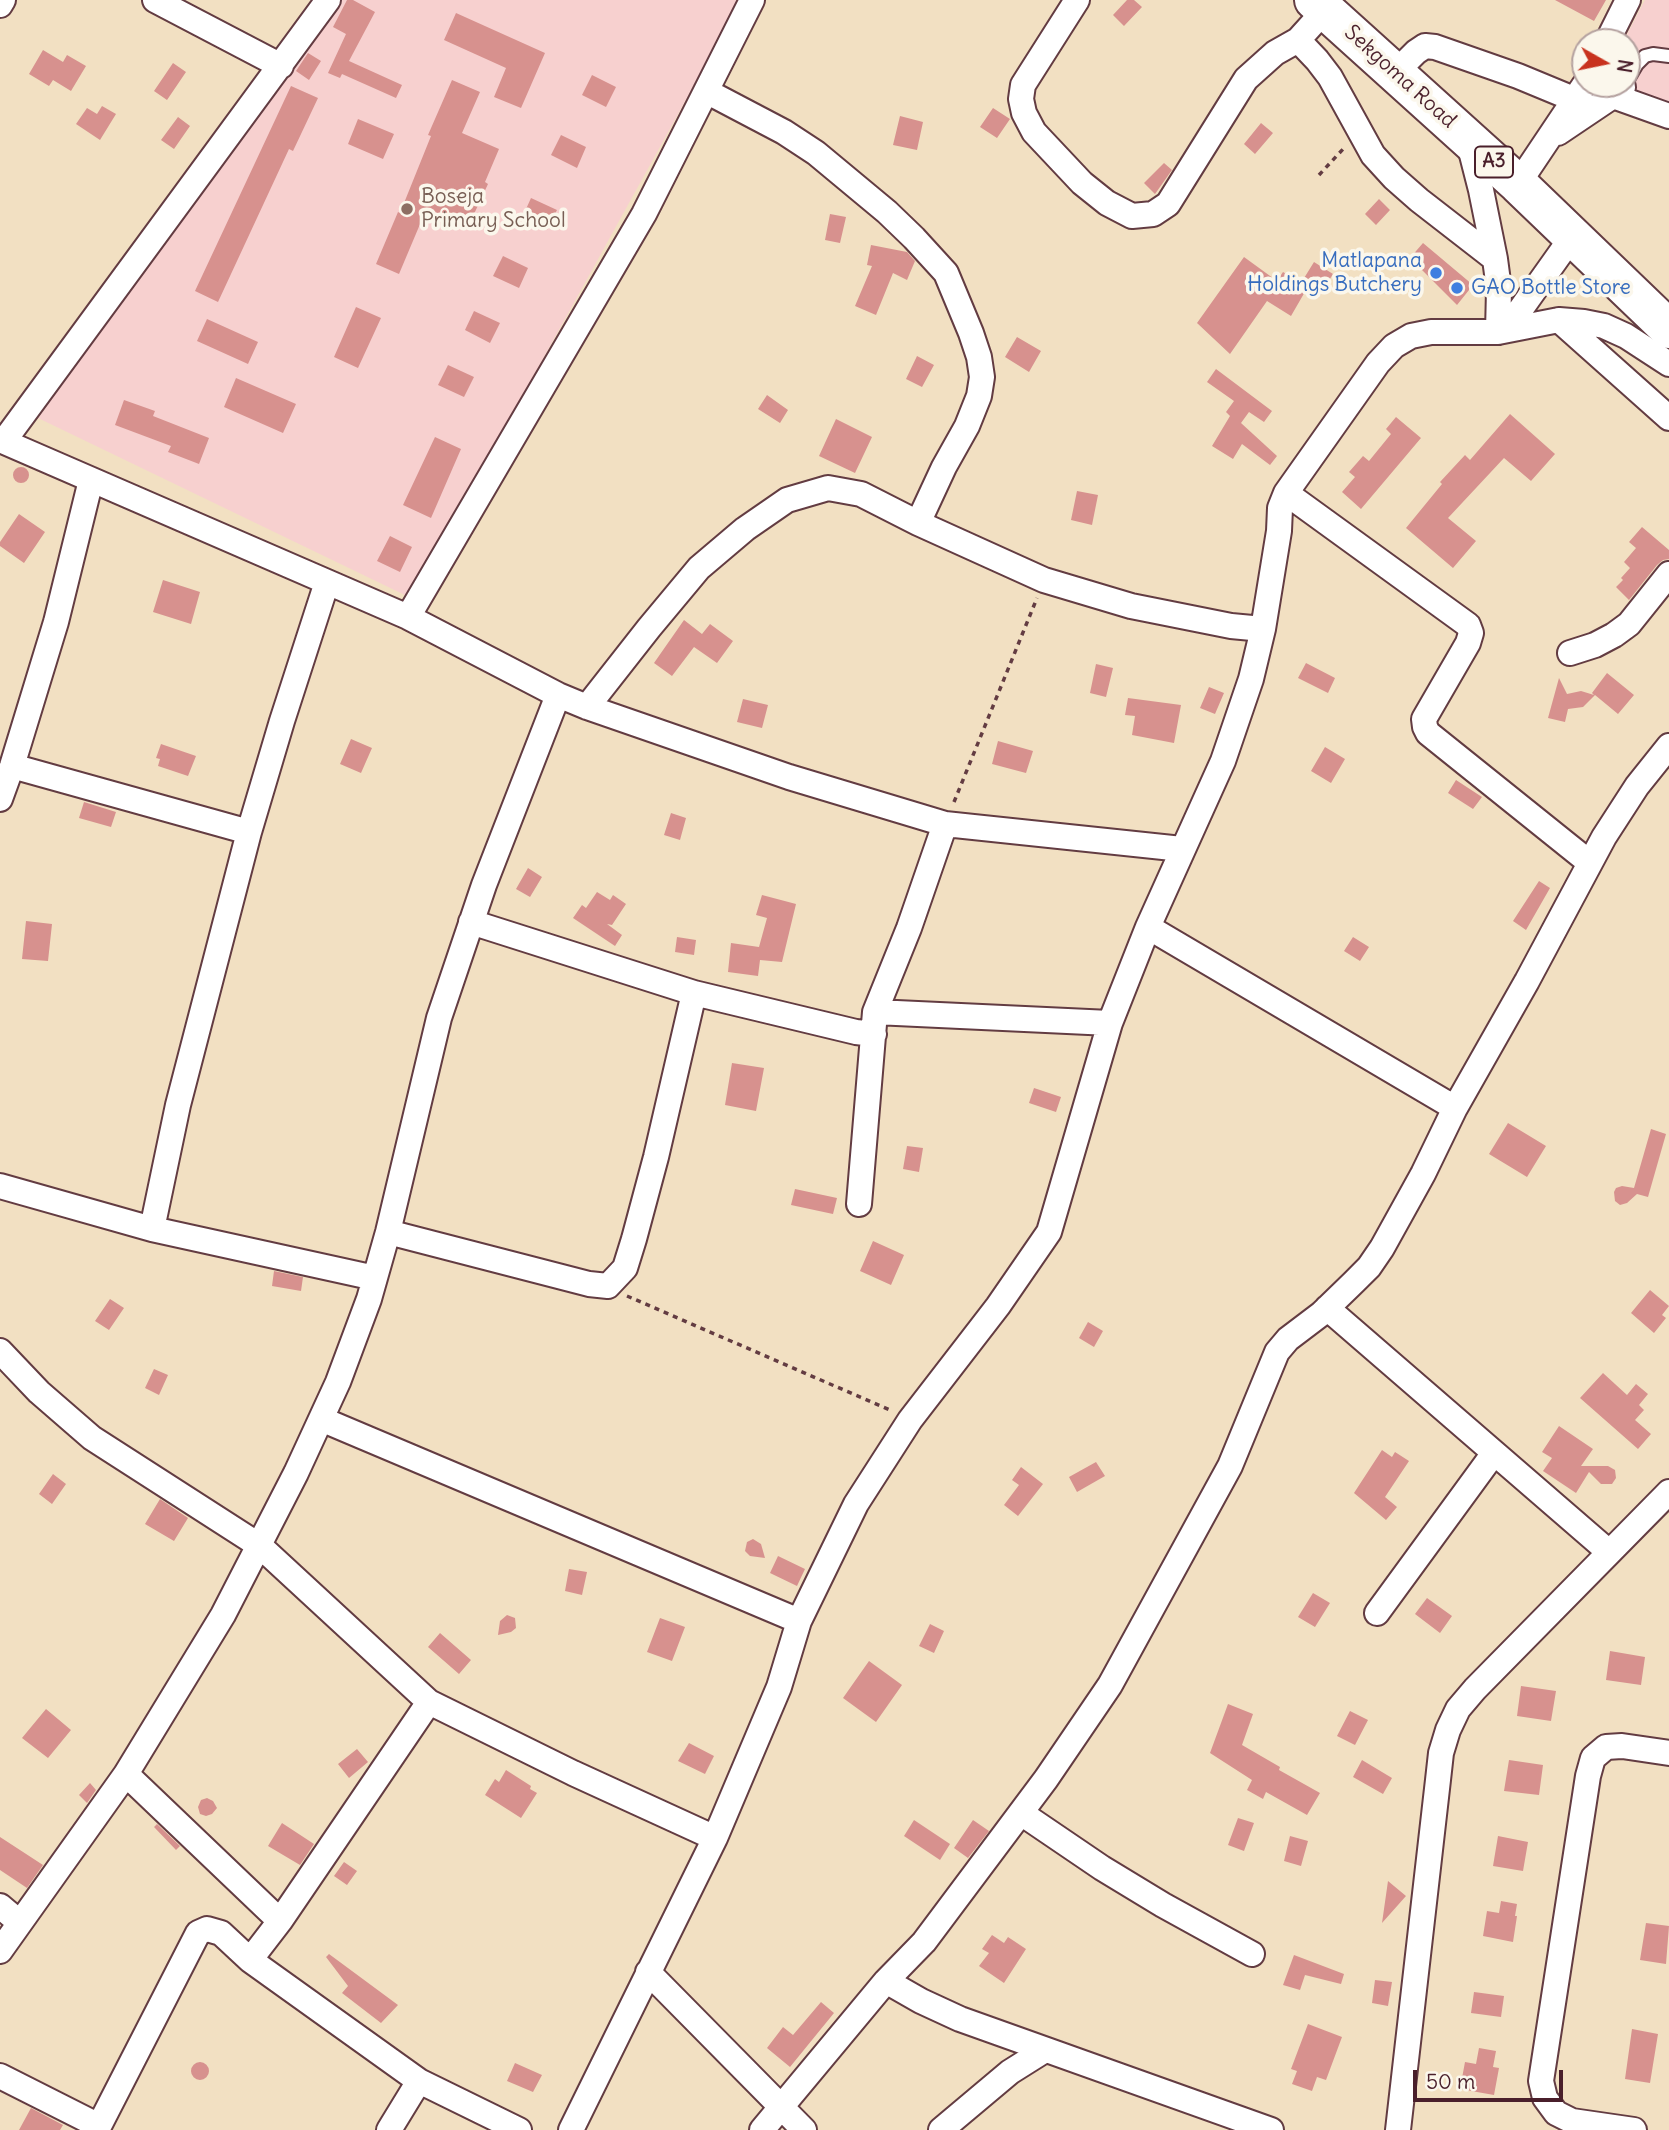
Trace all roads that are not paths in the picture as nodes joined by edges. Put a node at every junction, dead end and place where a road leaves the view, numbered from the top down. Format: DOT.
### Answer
graph roads {
  1 [pos="3,0"];
  2 [pos="155,0"];
  3 [pos="328,0"];
  4 [pos="752,0"];
  5 [pos="1077,0"];
  6 [pos="1628,0"];
  7 [pos="1323,3"];
  8 [pos="0,5"];
  9 [pos="1614,28"];
  10 [pos="1298,40"];
  11 [pos="1669,57"];
  12 [pos="1641,59"];
  13 [pos="281,65"];
  14 [pos="1395,73"];
  15 [pos="1571,90"];
  16 [pos="706,91"];
  17 [pos="1576,98"];
  18 [pos="1607,98"];
  19 [pos="1640,98"];
  20 [pos="1669,116"];
  21 [pos="1468,138"];
  22 [pos="1549,139"];
  23 [pos="1518,184"];
  24 [pos="1572,237"];
  25 [pos="1495,259"];
  26 [pos="1559,320"];
  27 [pos="1669,328"];
  28 [pos="1502,331"];
  29 [pos="1669,364"];
  30 [pos="1669,418"];
  31 [pos="2,441"];
  32 [pos="91,480"];
  33 [pos="1286,493"];
  34 [pos="918,523"];
  35 [pos="1669,574"];
  36 [pos="327,582"];
  37 [pos="408,617"];
  38 [pos="1262,629"];
  39 [pos="1570,653"];
  40 [pos="558,695"];
  41 [pos="587,707"];
  42 [pos="1669,746"];
  43 [pos="12,766"];
  44 [pos="0,799"];
  45 [pos="945,824"];
  46 [pos="250,832"];
  47 [pos="1182,849"];
  48 [pos="1590,863"];
  49 [pos="471,922"];
  50 [pos="1148,927"];
  51 [pos="694,993"];
  52 [pos="875,1023"];
  53 [pos="1110,1023"];
  54 [pos="1455,1108"];
  55 [pos="0,1186"];
  56 [pos="859,1204"];
  57 [pos="152,1229"];
  58 [pos="388,1233"];
  59 [pos="375,1278"];
  60 [pos="1327,1308"];
  61 [pos="0,1351"];
  62 [pos="321,1419"];
  63 [pos="1494,1453"];
  64 [pos="1669,1492"];
  65 [pos="260,1546"];
  66 [pos="1609,1552"];
  67 [pos="1377,1613"];
  68 [pos="799,1621"];
  69 [pos="429,1702"];
  70 [pos="1669,1754"];
  71 [pos="126,1774"];
  72 [pos="1021,1812"];
  73 [pos="715,1838"];
  74 [pos="9,1914"];
  75 [pos="280,1920"];
  76 [pos="0,1951"];
  77 [pos="1252,1954"];
  78 [pos="250,1960"];
  79 [pos="648,1972"];
  80 [pos="886,1981"];
  81 [pos="1045,2050"];
  82 [pos="0,2076"];
  83 [pos="419,2081"];
  84 [pos="782,2107"];
  85 [pos="98,2128"];
  86 [pos="389,2130"];
  87 [pos="519,2130"];
  88 [pos="571,2130"];
  89 [pos="762,2130"];
  90 [pos="804,2130"];
  91 [pos="941,2130"];
  92 [pos="1270,2130"];
  93 [pos="1398,2130"];
  94 [pos="1634,2130"];
  1 -- 8 [label="street"];
  2 -- 13 [label="street"];
  3 -- 13 [label="street"];
  4 -- 16 [label="street"];
  5 -- 10 [label="street"];
  6 -- 9 [label="street"];
  7 -- 10 [label="street"];
  7 -- 14 [label="highway, Sekgoma Road / A3"];
  10 -- 25 [label="street"];
  11 -- 12 [label="lane"];
  13 -- 31 [label="street"];
  14 -- 15 [label="street"];
  14 -- 21 [label="highway, Sekgoma Road / A3"];
  16 -- 34 [label="street"];
  16 -- 37 [label="street"];
  17 -- 22 [label="street"];
  18 -- 22 [label="street"];
  19 -- 20 [label="street"];
  21 -- 23 [label="highway, Sekgoma Road / A3"];
  21 -- 25 [label="street"];
  22 -- 23 [label="street"];
  23 -- 24 [label="highway, Sekgoma Road / A3"];
  24 -- 27 [label="highway, Sekgoma Road / A3"];
  24 -- 28 [label="street"];
  25 -- 28 [label="street"];
  26 -- 28 [label="street"];
  26 -- 29 [label="street"];
  26 -- 30 [label="street"];
  28 -- 33 [label="street"];
  31 -- 32 [label="street"];
  32 -- 36 [label="street"];
  32 -- 43 [label="street"];
  33 -- 38 [label="street"];
  33 -- 48 [label="street"];
  34 -- 38 [label="street"];
  34 -- 41 [label="street"];
  35 -- 39 [label="street"];
  36 -- 37 [label="street"];
  36 -- 46 [label="street"];
  37 -- 40 [label="street"];
  38 -- 47 [label="street"];
  40 -- 41 [label="street"];
  40 -- 49 [label="street"];
  41 -- 45 [label="street"];
  42 -- 48 [label="street"];
  43 -- 44 [label="street"];
  43 -- 46 [label="street"];
  45 -- 47 [label="street"];
  45 -- 52 [label="street"];
  46 -- 57 [label="street"];
  47 -- 50 [label="street"];
  48 -- 54 [label="street"];
  49 -- 51 [label="street"];
  49 -- 58 [label="street"];
  50 -- 53 [label="street"];
  50 -- 54 [label="street"];
  51 -- 52 [label="street"];
  51 -- 58 [label="street"];
  52 -- 53 [label="street"];
  52 -- 56 [label="street"];
  53 -- 68 [label="street"];
  54 -- 60 [label="street"];
  55 -- 57 [label="street"];
  57 -- 59 [label="street"];
  58 -- 59 [label="street"];
  59 -- 62 [label="street"];
  60 -- 63 [label="street"];
  60 -- 72 [label="street"];
  61 -- 65 [label="street"];
  62 -- 65 [label="street"];
  62 -- 68 [label="street"];
  63 -- 66 [label="street"];
  63 -- 67 [label="street"];
  64 -- 66 [label="street"];
  65 -- 69 [label="street"];
  65 -- 71 [label="street"];
  66 -- 93 [label="street"];
  68 -- 73 [label="street"];
  69 -- 73 [label="street"];
  69 -- 75 [label="street"];
  70 -- 94 [label="street"];
  71 -- 74 [label="street"];
  71 -- 75 [label="street"];
  72 -- 77 [label="street"];
  72 -- 80 [label="street"];
  73 -- 79 [label="street"];
  74 -- 76 [label="street"];
  75 -- 78 [label="street"];
  78 -- 83 [label="street"];
  78 -- 85 [label="street"];
  79 -- 84 [label="street"];
  79 -- 88 [label="street"];
  80 -- 81 [label="street"];
  80 -- 84 [label="street"];
  81 -- 91 [label="street"];
  81 -- 92 [label="street"];
  82 -- 85 [label="street"];
  83 -- 86 [label="street"];
  83 -- 87 [label="street"];
  84 -- 89 [label="street"];
  84 -- 90 [label="street"];
}
